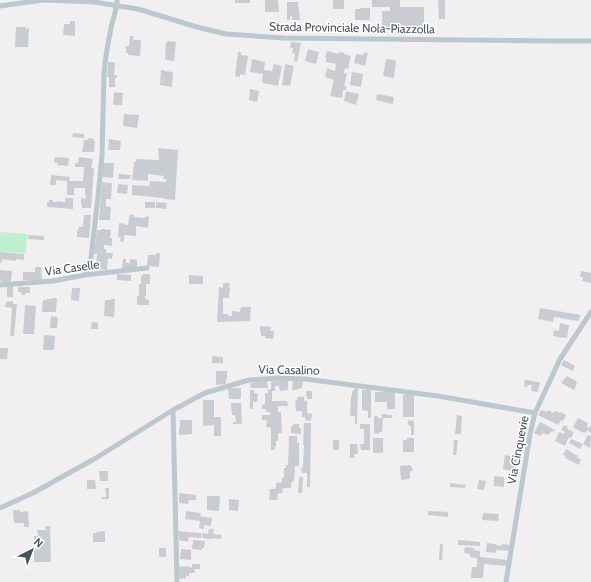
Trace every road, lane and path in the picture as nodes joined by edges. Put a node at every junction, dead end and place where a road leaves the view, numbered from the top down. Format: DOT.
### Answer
graph roads {
  1 [pos="117,2"];
  2 [pos="0,6"];
  3 [pos="591,40"];
  4 [pos="147,268"];
  5 [pos="85,275"];
  6 [pos="0,286"];
  7 [pos="591,312"];
  8 [pos="173,410"];
  9 [pos="536,413"];
  10 [pos="0,508"];
  11 [pos="177,582"];
  12 [pos="506,582"];
  1 -- 2 [label="street, Strada Provinciale Nola-Piazzolla"];
  1 -- 3 [label="street, Strada Provinciale Nola-Piazzolla"];
  1 -- 5 [label="street"];
  4 -- 5 [label="street, Via Caselle"];
  5 -- 6 [label="street, Via Caselle"];
  7 -- 9 [label="street, Via Cinquevie"];
  8 -- 9 [label="street, Via Casalino"];
  8 -- 10 [label="street, Via Casalino"];
  8 -- 11 [label="street"];
  9 -- 12 [label="street, Via Cinquevie"];
}
